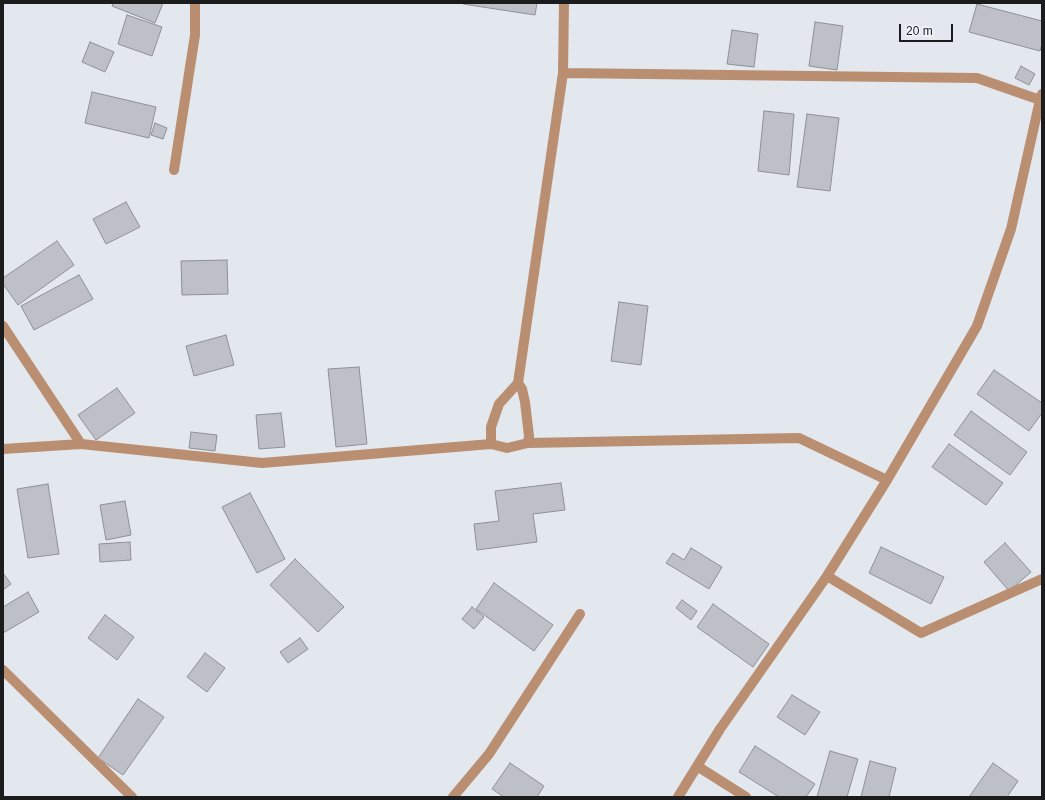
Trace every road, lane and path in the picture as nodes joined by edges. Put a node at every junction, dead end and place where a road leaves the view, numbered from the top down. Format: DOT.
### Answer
graph roads {
  1 [pos="195,3"];
  2 [pos="564,3"];
  3 [pos="562,73"];
  4 [pos="1041,97"];
  5 [pos="174,170"];
  6 [pos="3,326"];
  7 [pos="518,383"];
  8 [pos="528,443"];
  9 [pos="81,444"];
  10 [pos="491,444"];
  11 [pos="3,449"];
  12 [pos="887,480"];
  13 [pos="827,576"];
  14 [pos="1042,579"];
  15 [pos="580,614"];
  16 [pos="3,670"];
  17 [pos="697,766"];
  18 [pos="128,796"];
  19 [pos="453,797"];
  20 [pos="678,797"];
  21 [pos="746,797"];
  1 -- 5 [label="street"];
  2 -- 3 [label="street"];
  3 -- 4 [label="street"];
  3 -- 7 [label="street"];
  4 -- 12 [label="street"];
  6 -- 9 [label="street"];
  7 -- 8 [label="street"];
  7 -- 10 [label="street"];
  8 -- 10 [label="street"];
  8 -- 12 [label="street"];
  9 -- 10 [label="street"];
  9 -- 11 [label="street"];
  12 -- 13 [label="street"];
  13 -- 14 [label="street"];
  13 -- 17 [label="street"];
  15 -- 19 [label="street"];
  16 -- 18 [label="street"];
  17 -- 20 [label="street"];
  17 -- 21 [label="street"];
}
